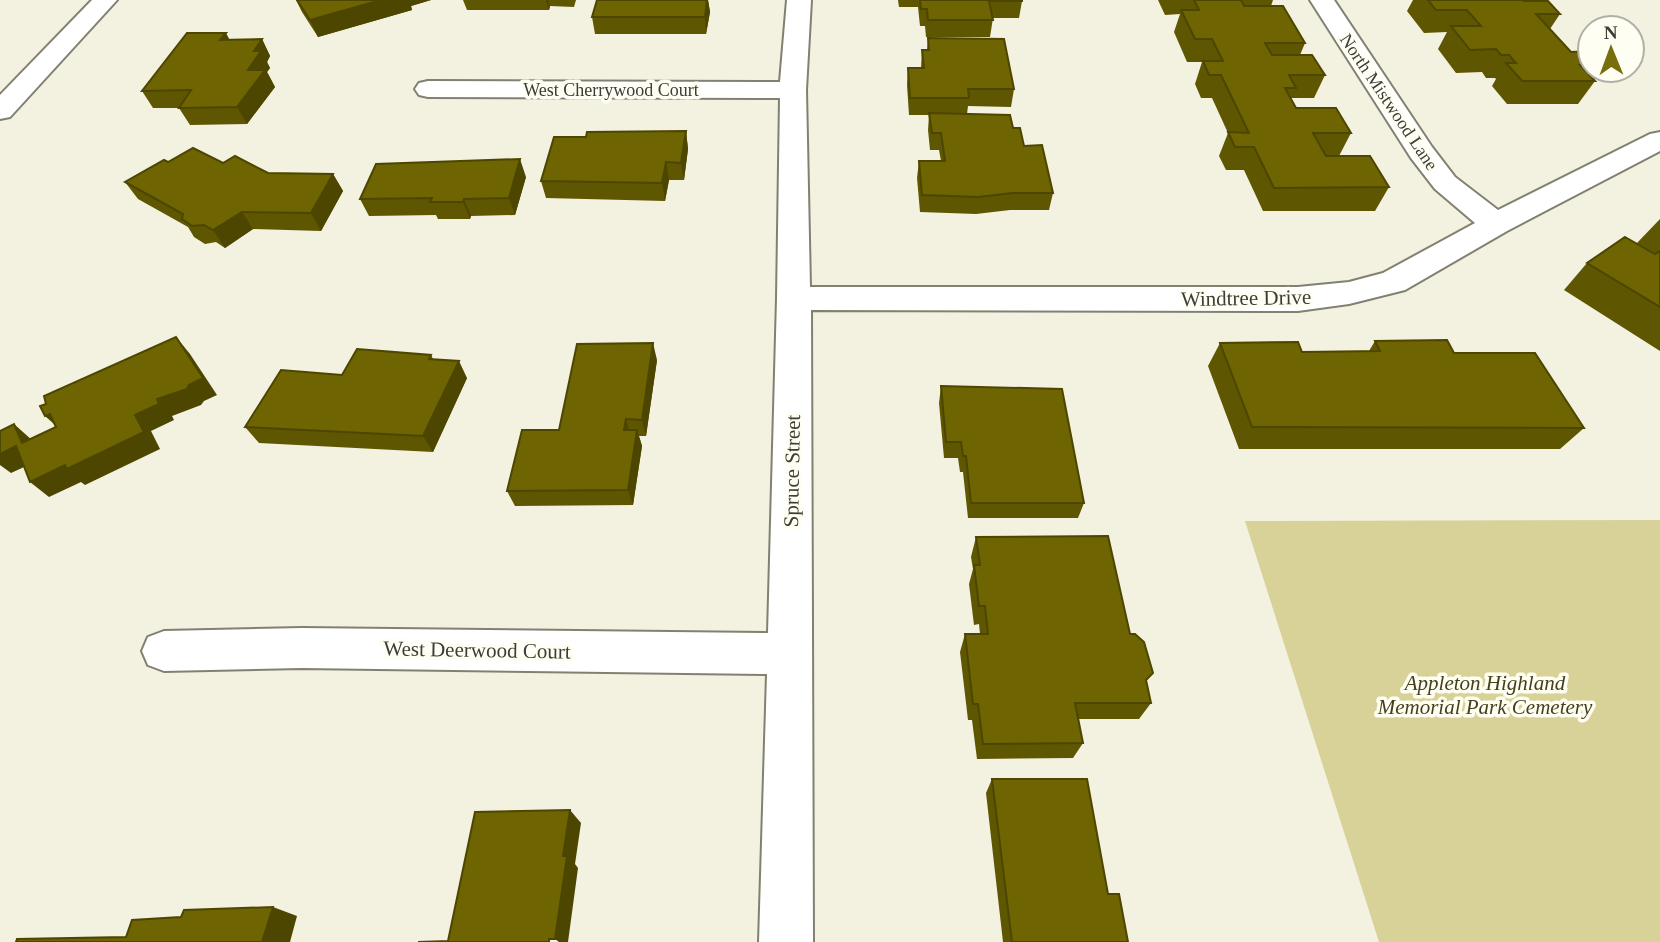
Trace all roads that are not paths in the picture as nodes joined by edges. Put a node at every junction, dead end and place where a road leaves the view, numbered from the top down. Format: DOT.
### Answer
graph roads {
  1 [pos="105,0"];
  2 [pos="799,0"];
  3 [pos="1322,0"];
  4 [pos="428,89"];
  5 [pos="793,90"];
  6 [pos="0,111"];
  7 [pos="1660,140"];
  8 [pos="1496,224"];
  9 [pos="794,298"];
  10 [pos="164,652"];
  11 [pos="790,654"];
  12 [pos="786,942"];
  1 -- 6 [label="street"];
  2 -- 5 [label="street, Spruce Street"];
  3 -- 8 [label="street, North Mistwood Lane"];
  4 -- 5 [label="street, West Cherrywood Court"];
  5 -- 9 [label="street, Spruce Street"];
  7 -- 8 [label="street, Windtree Drive"];
  8 -- 9 [label="street, Windtree Drive"];
  9 -- 11 [label="street, Spruce Street"];
  10 -- 11 [label="street, West Deerwood Court"];
  11 -- 12 [label="street, Spruce Street"];
}
